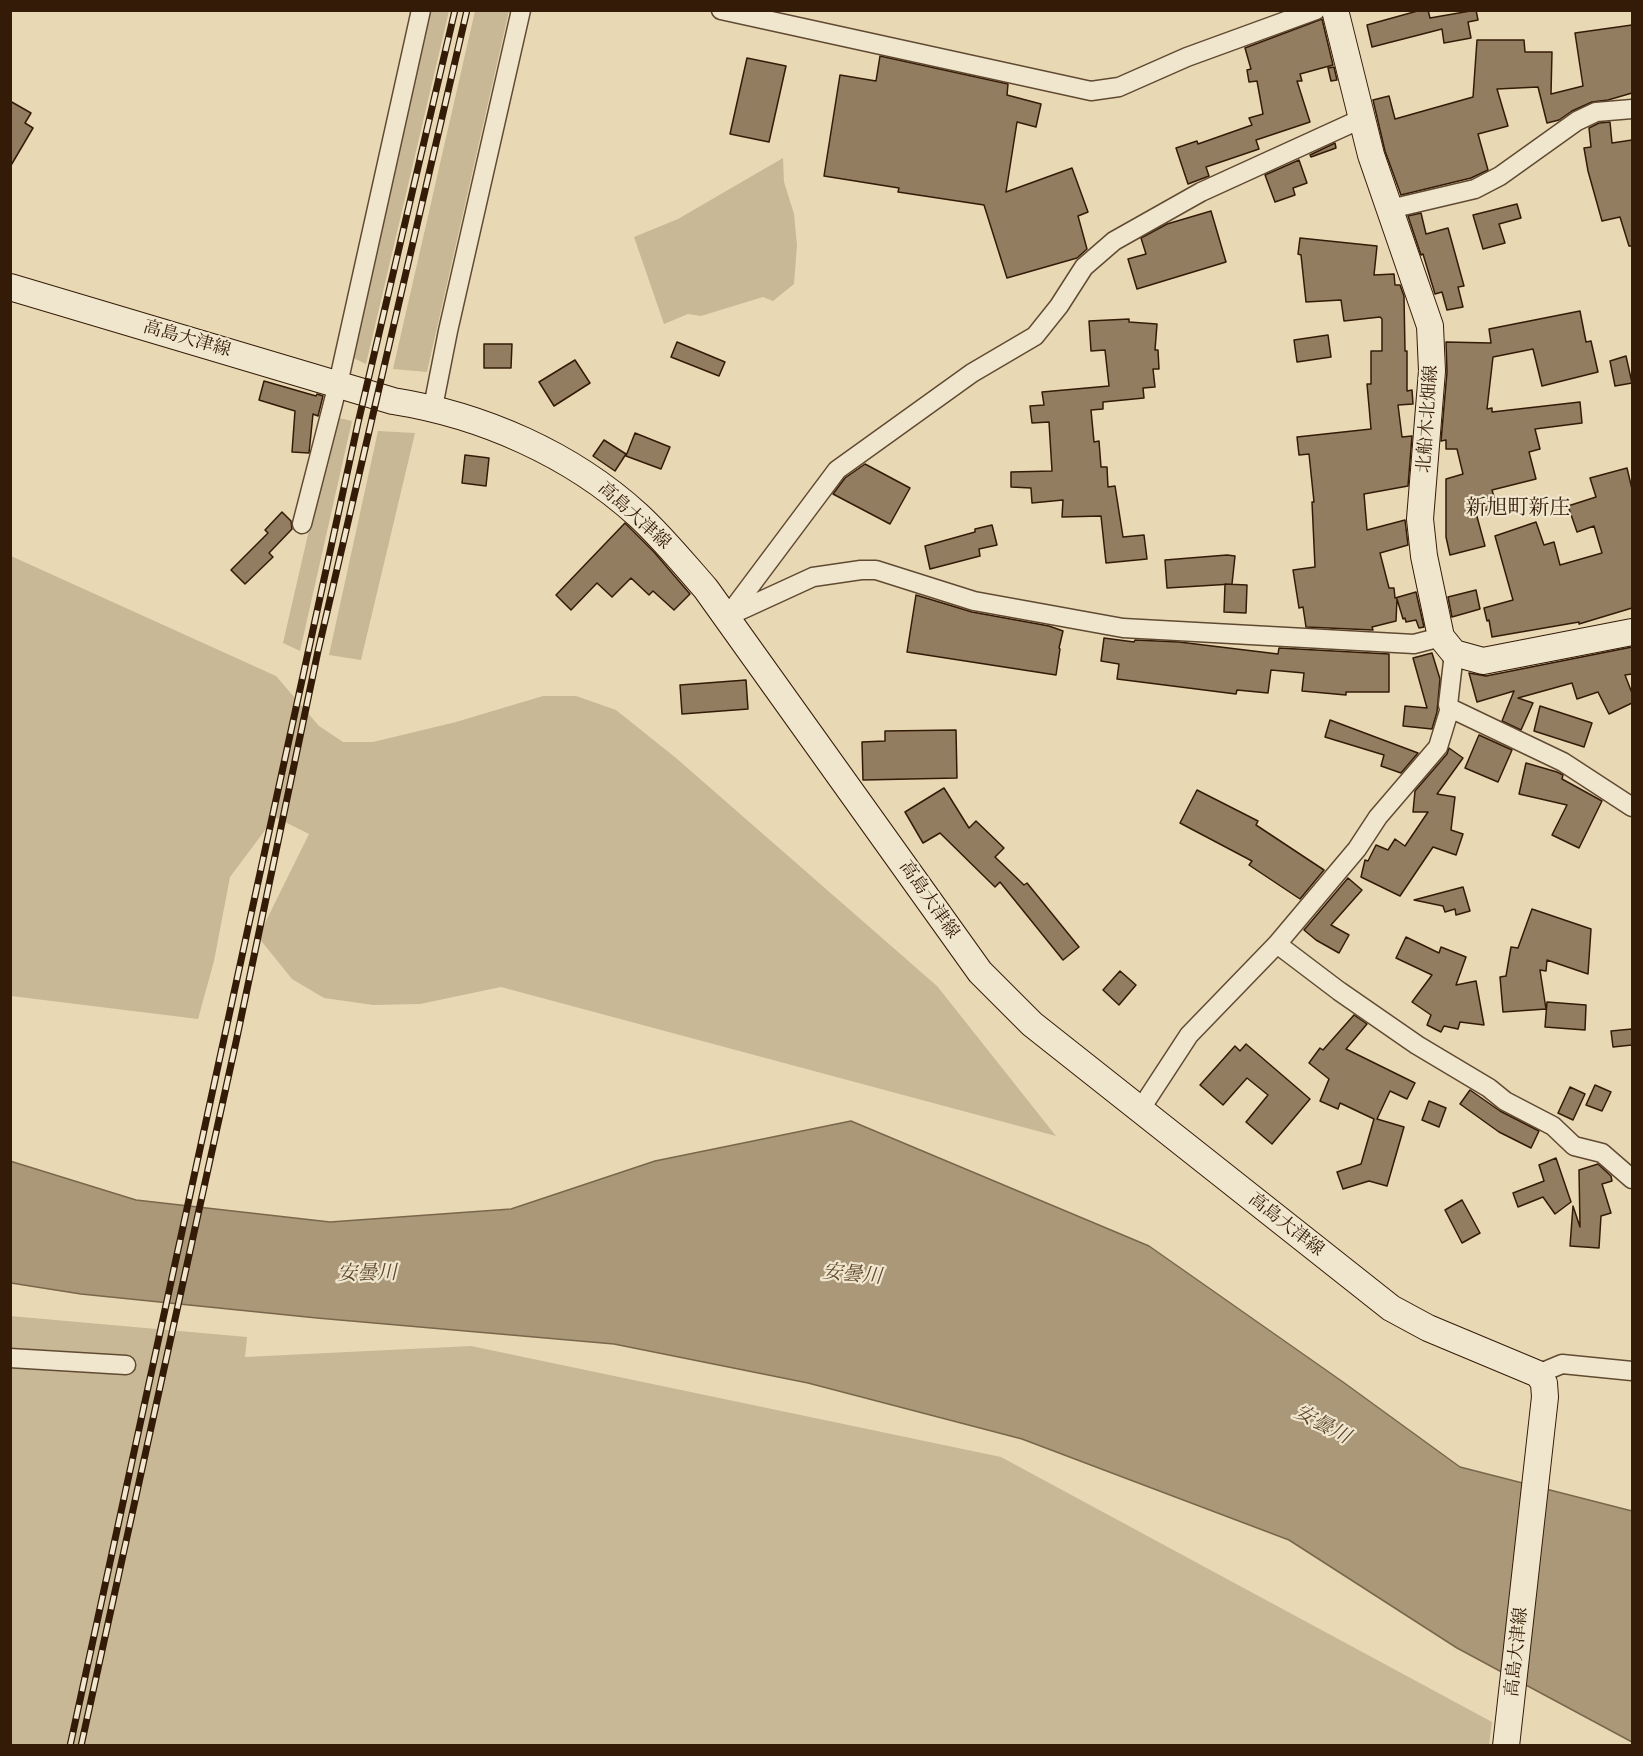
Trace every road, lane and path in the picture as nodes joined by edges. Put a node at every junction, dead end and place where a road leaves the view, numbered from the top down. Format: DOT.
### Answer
graph roads {
  1 [pos="421,10"];
  2 [pos="521,10"];
  3 [pos="722,10"];
  4 [pos="1317,10"];
  5 [pos="1335,10"];
  6 [pos="1632,109"];
  7 [pos="1361,119"];
  8 [pos="1390,209"];
  9 [pos="10,287"];
  10 [pos="338,384"];
  11 [pos="433,407"];
  12 [pos="302,524"];
  13 [pos="727,617"];
  14 [pos="1632,632"];
  15 [pos="1448,645"];
  16 [pos="1450,708"];
  17 [pos="1632,807"];
  18 [pos="1277,944"];
  19 [pos="1140,1110"];
  20 [pos="1632,1179"];
  21 [pos="10,1359"];
  22 [pos="126,1365"];
  23 [pos="1632,1371"];
  24 [pos="1542,1386"];
  25 [pos="1506,1746"];
  1 -- 10 [label="street"];
  2 -- 11 [label="street"];
  3 -- 4 [label="street"];
  5 -- 7 [label="main road, 北船木北畑線"];
  6 -- 8 [label="street"];
  7 -- 8 [label="main road, 北船木北畑線"];
  7 -- 13 [label="street"];
  8 -- 15 [label="main road, 北船木北畑線"];
  9 -- 10 [label="main road, 高島大津線"];
  10 -- 11 [label="main road, 高島大津線"];
  10 -- 12 [label="street"];
  11 -- 13 [label="main road, 高島大津線"];
  13 -- 15 [label="street"];
  13 -- 19 [label="main road, 高島大津線"];
  14 -- 15 [label="main road"];
  15 -- 16 [label="street"];
  16 -- 17 [label="street"];
  16 -- 18 [label="street"];
  18 -- 19 [label="street"];
  18 -- 20 [label="street"];
  19 -- 24 [label="main road, 高島大津線"];
  21 -- 22 [label="street"];
  23 -- 24 [label="street"];
  24 -- 25 [label="main road, 高島大津線"];
}
